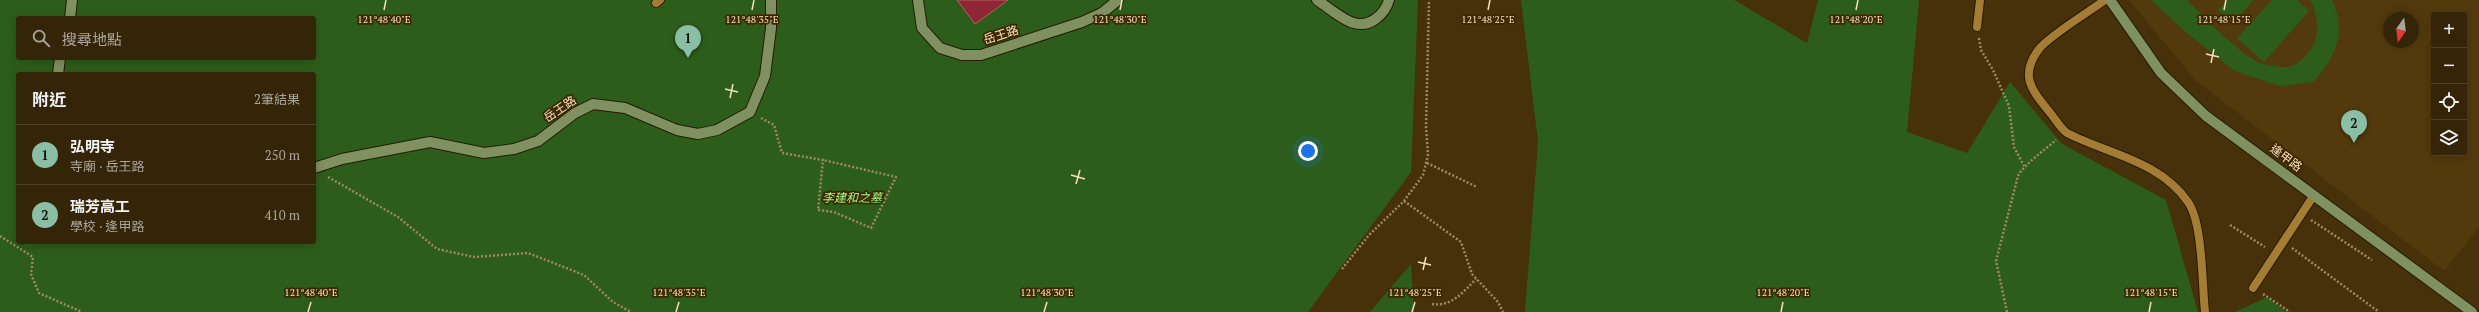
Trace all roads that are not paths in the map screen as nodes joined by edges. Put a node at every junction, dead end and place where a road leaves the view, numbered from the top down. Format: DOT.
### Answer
graph roads {
  1 [pos="72,0"];
  2 [pos="771,0"];
  3 [pos="918,0"];
  4 [pos="1118,0"];
  5 [pos="1317,0"];
  6 [pos="1389,0"];
  7 [pos="1980,0"];
  8 [pos="2105,0"];
  9 [pos="2110,0"];
  10 [pos="70,16"];
  11 [pos="1977,27"];
  12 [pos="60,60"];
  13 [pos="58,72"];
  14 [pos="316,167"];
  15 [pos="2314,195"];
  16 [pos="2253,288"];
  17 [pos="2205,312"];
  18 [pos="2472,312"];
  1 -- 10 [label="street"];
  2 -- 14 [label="street, 岳王路"];
  3 -- 4 [label="street, 岳王路"];
  5 -- 6 [label="street"];
  7 -- 11 [label="lane"];
  8 -- 17 [label="lane"];
  9 -- 15 [label="street, 逢甲路"];
  12 -- 13 [label="street"];
  15 -- 16 [label="lane"];
  15 -- 18 [label="street, 逢甲路"];
}
